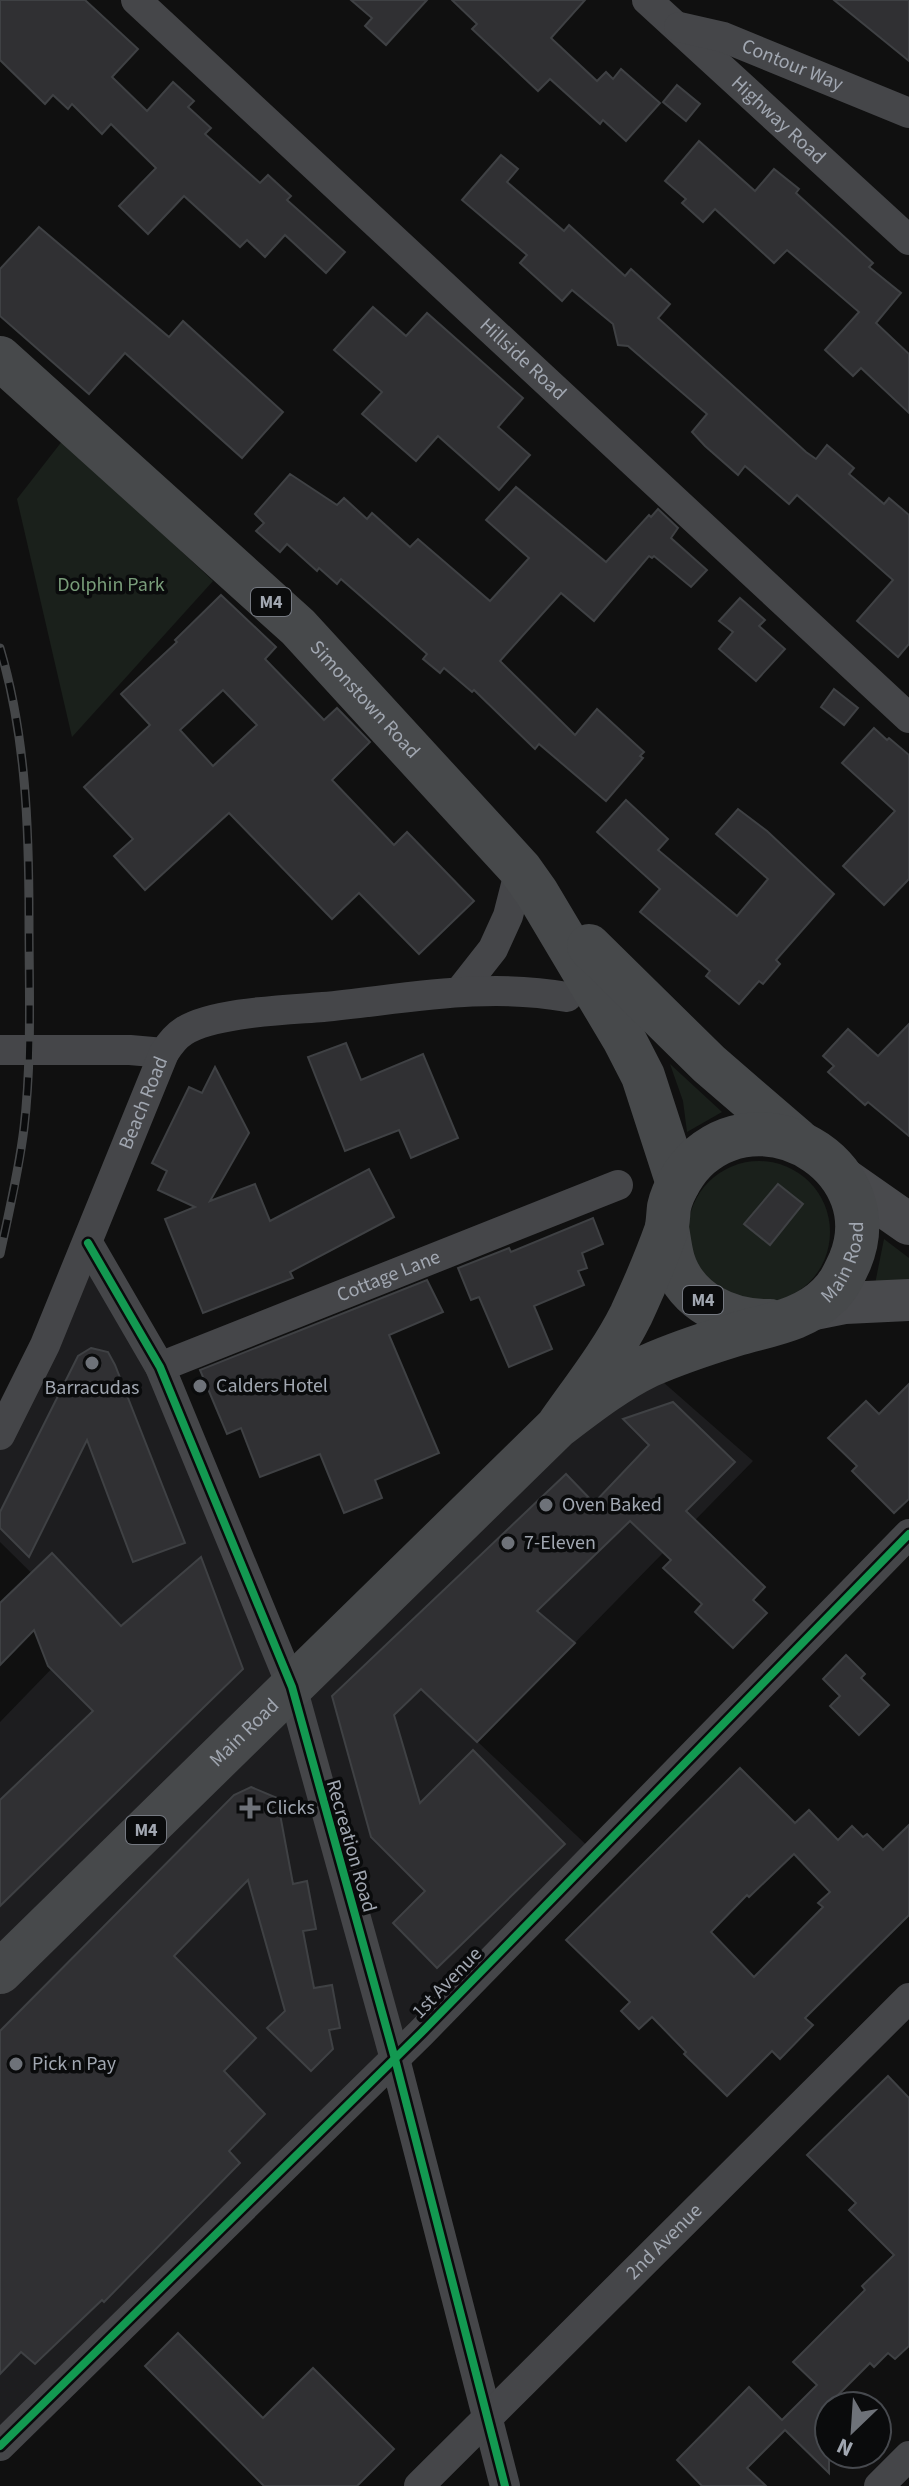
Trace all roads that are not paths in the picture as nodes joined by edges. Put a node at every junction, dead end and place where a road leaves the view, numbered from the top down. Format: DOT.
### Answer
graph roads {
  1 [pos="136,0"];
  2 [pos="647,0"];
  3 [pos="675,26"];
  4 [pos="909,113"];
  5 [pos="909,240"];
  6 [pos="0,358"];
  7 [pos="909,718"];
  8 [pos="528,881"];
  9 [pos="460,991"];
  10 [pos="567,997"];
  11 [pos="0,1050"];
  12 [pos="164,1053"];
  13 [pos="797,1140"];
  14 [pos="843,1178"];
  15 [pos="678,1184"];
  16 [pos="618,1185"];
  17 [pos="909,1224"];
  18 [pos="667,1228"];
  19 [pos="88,1243"];
  20 [pos="909,1300"];
  21 [pos="795,1316"];
  22 [pos="160,1367"];
  23 [pos="557,1427"];
  24 [pos="0,1435"];
  25 [pos="909,1534"];
  26 [pos="292,1687"];
  27 [pos="0,1972"];
  28 [pos="909,1998"];
  29 [pos="395,2059"];
  30 [pos="488,2418"];
  31 [pos="0,2446"];
  32 [pos="909,2456"];
  33 [pos="419,2486"];
  34 [pos="505,2486"];
  35 [pos="879,2486"];
  1 -- 7 [label="street, Hillside Road"];
  2 -- 3 [label="street, Highway Road"];
  3 -- 4 [label="street, Contour Way"];
  3 -- 5 [label="street, Highway Road"];
  6 -- 8 [label="main road, Simonstown Road / M4"];
  8 -- 9 [label="street"];
  8 -- 13 [label="main road, Simonstown Road / M4"];
  8 -- 15 [label="main road, Simonstown Road / M4"];
  9 -- 10 [label="street, Beach Road"];
  9 -- 12 [label="street, Beach Road"];
  11 -- 12 [label="street"];
  12 -- 19 [label="street, Beach Road"];
  13 -- 14 [label="main road, Main Road / M4"];
  13 -- 15 [label="main road, Main Road / M4"];
  14 -- 17 [label="main road"];
  14 -- 21 [label="main road, Main Road / M4"];
  15 -- 18 [label="main road, Main Road / M4"];
  16 -- 22 [label="street, Cottage Lane"];
  18 -- 21 [label="main road, Main Road / M4"];
  18 -- 23 [label="main road, Main Road / M4"];
  19 -- 22 [label="street, Recreation Road"];
  19 -- 24 [label="street, Beach Road"];
  20 -- 21 [label="main road"];
  21 -- 23 [label="main road, Main Road / M4"];
  22 -- 26 [label="street, Recreation Road"];
  23 -- 26 [label="main road, Main Road / M4"];
  25 -- 29 [label="street, 1st Avenue"];
  26 -- 27 [label="main road, Main Road / M4"];
  26 -- 29 [label="street, Recreation Road"];
  28 -- 30 [label="street, 2nd Avenue"];
  29 -- 30 [label="street, Recreation Road"];
  29 -- 31 [label="street, 1st Avenue"];
  30 -- 33 [label="street, 2nd Avenue"];
  30 -- 34 [label="street, Recreation Road"];
  32 -- 35 [label="street"];
}
